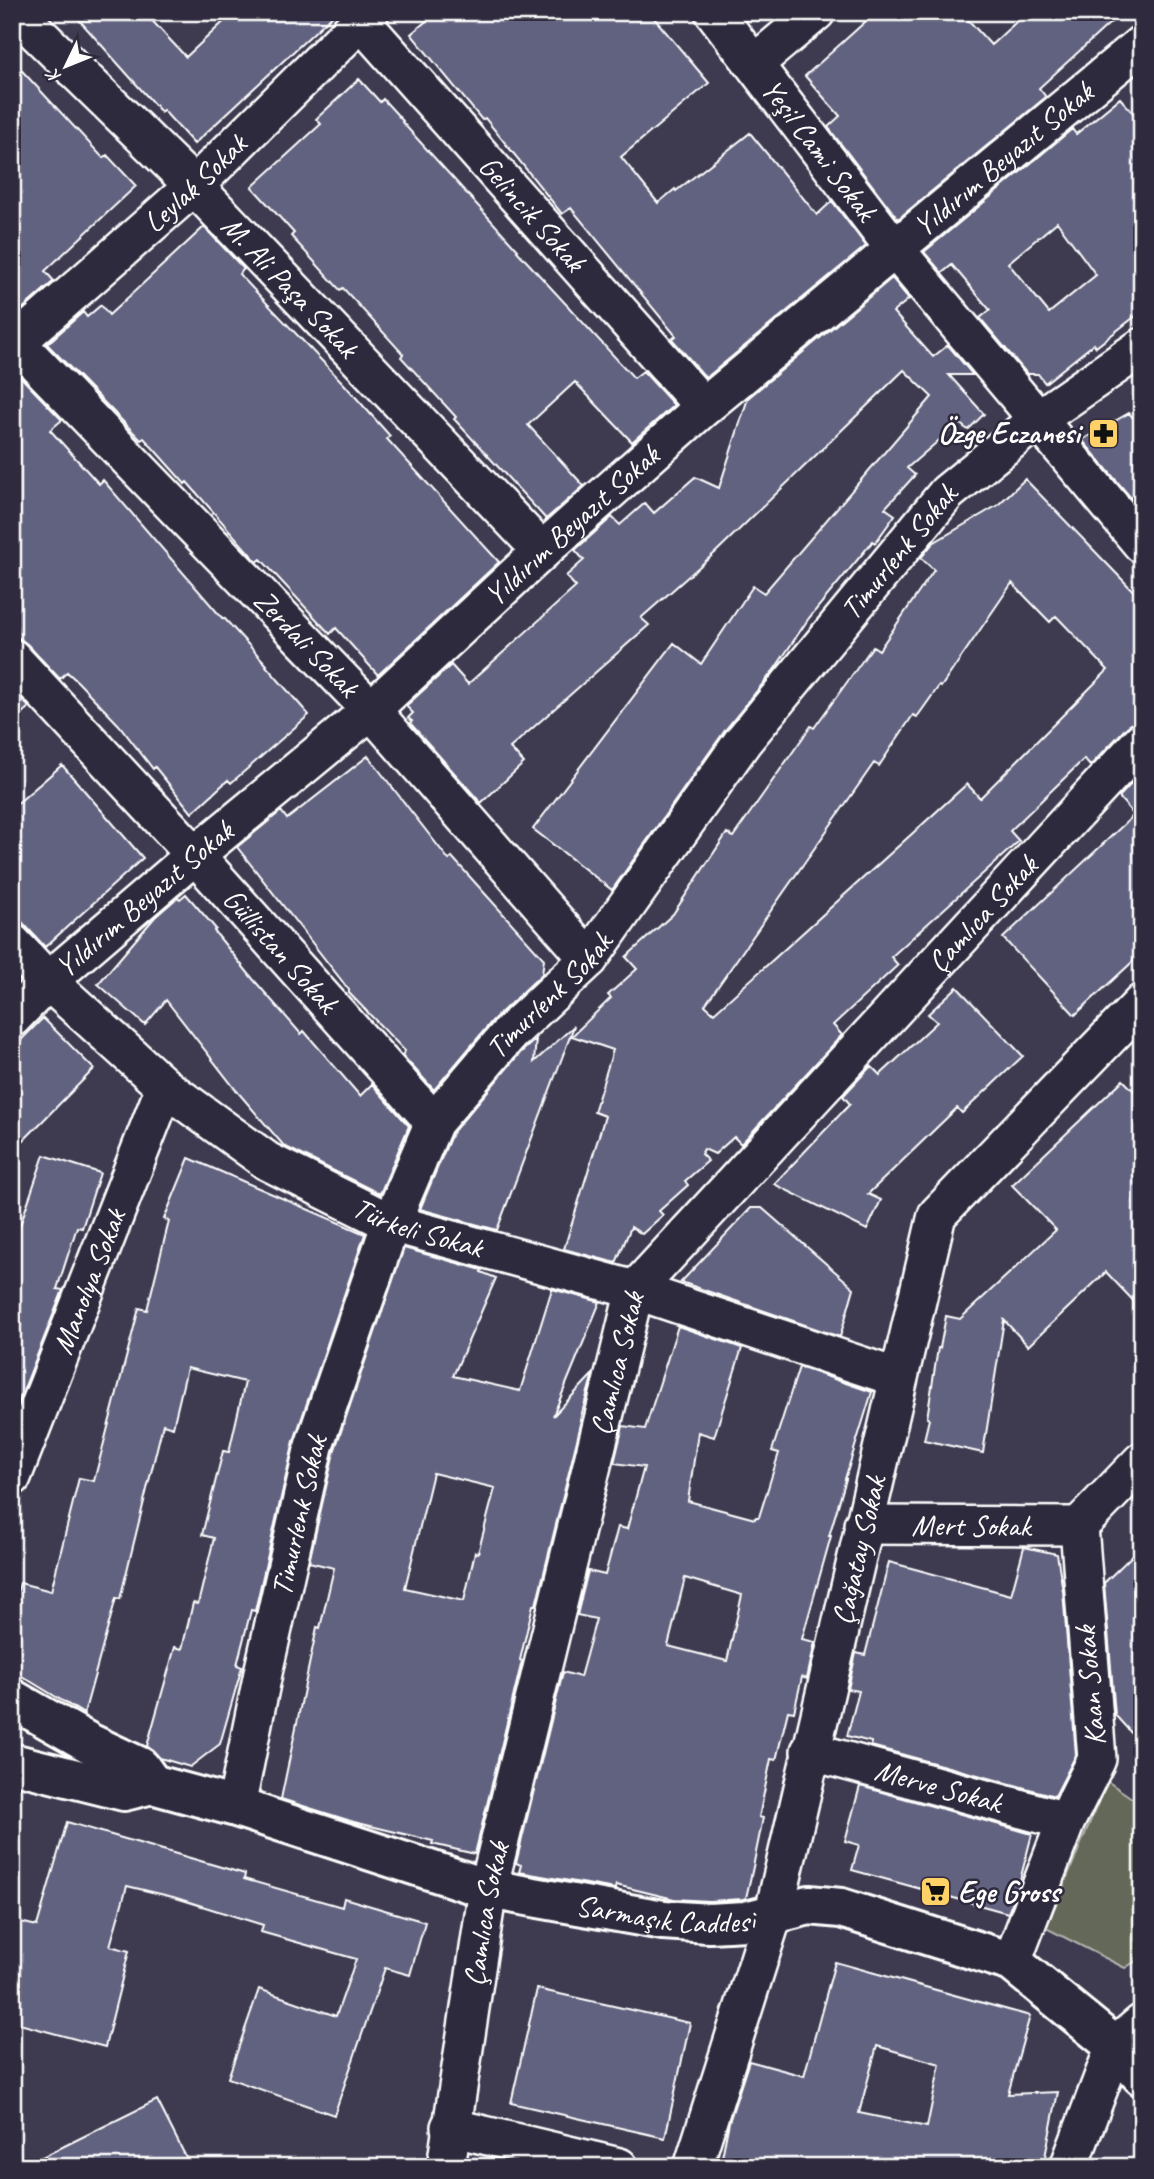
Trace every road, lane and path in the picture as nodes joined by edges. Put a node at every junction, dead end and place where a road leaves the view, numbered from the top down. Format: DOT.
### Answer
graph roads {
  1 [pos="714,12"];
  2 [pos="816,12"];
  3 [pos="365,16"];
  4 [pos="31,30"];
  5 [pos="1142,44"];
  6 [pos="754,62"];
  7 [pos="194,186"];
  8 [pos="894,247"];
  9 [pos="14,342"];
  10 [pos="1142,347"];
  11 [pos="704,407"];
  12 [pos="1038,419"];
  13 [pos="1142,544"];
  14 [pos="542,551"];
  15 [pos="12,658"];
  16 [pos="371,710"];
  17 [pos="1142,741"];
  18 [pos="195,855"];
  19 [pos="12,943"];
  20 [pos="589,959"];
  21 [pos="48,981"];
  22 [pos="1142,1003"];
  23 [pos="12,1018"];
  24 [pos="165,1087"];
  25 [pos="434,1122"];
  26 [pos="391,1223"];
  27 [pos="635,1290"];
  28 [pos="898,1378"];
  29 [pos="1142,1461"];
  30 [pos="12,1477"];
  31 [pos="863,1525"];
  32 [pos="1079,1526"];
  33 [pos="12,1699"];
  34 [pos="810,1751"];
  35 [pos="12,1763"];
  36 [pos="152,1784"];
  37 [pos="236,1807"];
  38 [pos="1066,1821"];
  39 [pos="488,1889"];
  40 [pos="774,1912"];
  41 [pos="1012,1962"];
  42 [pos="1128,2035"];
  43 [pos="1142,2076"];
  44 [pos="450,2127"];
  45 [pos="446,2167"];
  46 [pos="619,2167"];
  47 [pos="693,2167"];
  48 [pos="1069,2167"];
  1 -- 6 [label="street, Yeşil Cami Sokak"];
  2 -- 6 [label="street"];
  3 -- 7 [label="street, Leylak Sokak"];
  3 -- 11 [label="street, Gelincik Sokak"];
  4 -- 7 [label="street, M. Ali Paşa Sokak"];
  5 -- 8 [label="street, Yıldırım Beyazıt Sokak"];
  6 -- 8 [label="street, Yeşil Cami Sokak"];
  7 -- 9 [label="street, Leylak Sokak"];
  7 -- 14 [label="street, M. Ali Paşa Sokak"];
  8 -- 11 [label="street, Yıldırım Beyazıt Sokak"];
  8 -- 12 [label="street, Yeşil Cami Sokak"];
  9 -- 16 [label="street, Zerdali Sokak"];
  10 -- 12 [label="street, Timurlenk Sokak"];
  11 -- 14 [label="street, Yıldırım Beyazıt Sokak"];
  12 -- 13 [label="street, Yeşil Cami Sokak"];
  12 -- 20 [label="street, Timurlenk Sokak"];
  14 -- 16 [label="street, Yıldırım Beyazıt Sokak"];
  15 -- 18 [label="street, Güllistan Sokak"];
  16 -- 18 [label="street, Yıldırım Beyazıt Sokak"];
  16 -- 20 [label="street, Zerdali Sokak"];
  17 -- 27 [label="street, Çamlıca Sokak"];
  18 -- 21 [label="street, Yıldırım Beyazıt Sokak"];
  18 -- 25 [label="street, Güllistan Sokak"];
  19 -- 21 [label="street, Türkeli Sokak"];
  20 -- 25 [label="street, Timurlenk Sokak"];
  21 -- 23 [label="street, Yıldırım Beyazıt Sokak"];
  21 -- 24 [label="street, Türkeli Sokak"];
  22 -- 28 [label="street, Çağatay Sokak"];
  24 -- 26 [label="street, Türkeli Sokak"];
  24 -- 30 [label="street, Manolya Sokak"];
  25 -- 26 [label="street, Timurlenk Sokak"];
  26 -- 27 [label="street, Türkeli Sokak"];
  26 -- 37 [label="street, Timurlenk Sokak"];
  27 -- 28 [label="street, Türkeli Sokak"];
  27 -- 39 [label="street, Çamlıca Sokak"];
  28 -- 31 [label="street, Çağatay Sokak"];
  29 -- 32 [label="street"];
  31 -- 32 [label="street, Mert Sokak"];
  31 -- 34 [label="street, Çağatay Sokak"];
  32 -- 38 [label="street, Kaan Sokak"];
  33 -- 36 [label="main road, Sarmaşık Caddesi"];
  34 -- 38 [label="street, Merve Sokak"];
  34 -- 40 [label="street, Çağatay Sokak"];
  35 -- 36 [label="main road, Sarmaşık Caddesi"];
  36 -- 37 [label="main road, Sarmaşık Caddesi"];
  37 -- 39 [label="main road, Sarmaşık Caddesi"];
  38 -- 41 [label="street, Kaan Sokak"];
  39 -- 40 [label="main road, Sarmaşık Caddesi"];
  39 -- 44 [label="street, Çamlıca Sokak"];
  40 -- 41 [label="main road, Sarmaşık Caddesi"];
  40 -- 47 [label="street, Çağatay Sokak"];
  41 -- 42 [label="main road, Sarmaşık Caddesi"];
  42 -- 43 [label="main road, Sarmaşık Caddesi"];
  42 -- 48 [label="street"];
  44 -- 45 [label="street, Çamlıca Sokak"];
  44 -- 46 [label="street"];
}
